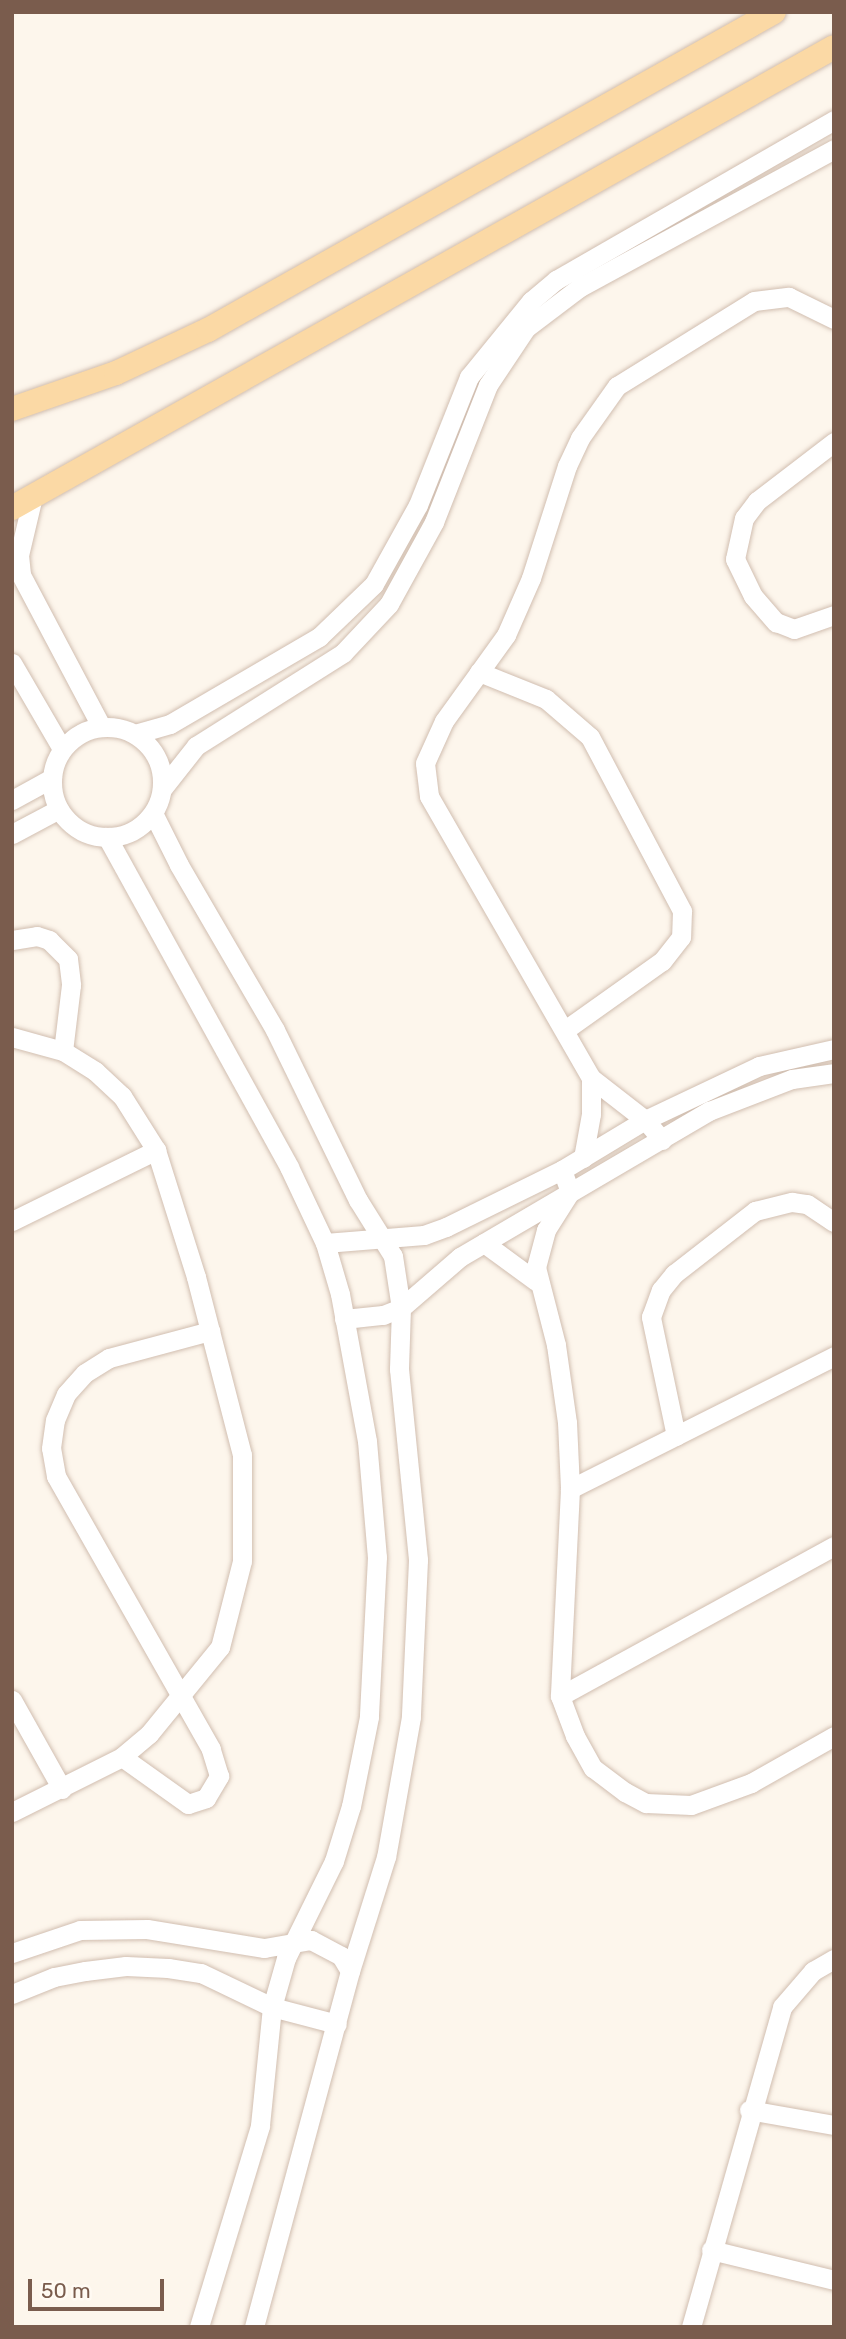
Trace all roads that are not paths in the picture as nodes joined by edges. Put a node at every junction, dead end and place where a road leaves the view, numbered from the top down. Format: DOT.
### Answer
graph roads {
  1 [pos="774,12"];
  2 [pos="834,47"];
  3 [pos="834,120"];
  4 [pos="834,149"];
  5 [pos="834,319"];
  6 [pos="12,410"];
  7 [pos="834,442"];
  8 [pos="23,502"];
  9 [pos="834,615"];
  10 [pos="12,663"];
  11 [pos="479,672"];
  12 [pos="101,726"];
  13 [pos="135,734"];
  14 [pos="62,749"];
  15 [pos="52,778"];
  16 [pos="162,789"];
  17 [pos="12,800"];
  18 [pos="59,809"];
  19 [pos="153,813"];
  20 [pos="12,834"];
  21 [pos="107,837"];
  22 [pos="12,940"];
  23 [pos="565,1030"];
  24 [pos="12,1037"];
  25 [pos="834,1049"];
  26 [pos="63,1051"];
  27 [pos="834,1073"];
  28 [pos="591,1078"];
  29 [pos="645,1120"];
  30 [pos="662,1140"];
  31 [pos="156,1150"];
  32 [pos="583,1158"];
  33 [pos="562,1170"];
  34 [pos="570,1192"];
  35 [pos="12,1222"];
  36 [pos="834,1223"];
  37 [pos="446,1227"];
  38 [pos="384,1238"];
  39 [pos="325,1243"];
  40 [pos="484,1243"];
  41 [pos="460,1257"];
  42 [pos="536,1281"];
  43 [pos="401,1308"];
  44 [pos="344,1319"];
  45 [pos="210,1331"];
  46 [pos="834,1356"];
  47 [pos="676,1436"];
  48 [pos="570,1489"];
  49 [pos="834,1546"];
  50 [pos="560,1696"];
  51 [pos="180,1699"];
  52 [pos="12,1700"];
  53 [pos="834,1736"];
  54 [pos="122,1757"];
  55 [pos="61,1789"];
  56 [pos="12,1812"];
  57 [pos="293,1942"];
  58 [pos="12,1953"];
  59 [pos="834,1959"];
  60 [pos="350,1971"];
  61 [pos="12,1994"];
  62 [pos="272,2007"];
  63 [pos="337,2024"];
  64 [pos="749,2110"];
  65 [pos="834,2124"];
  66 [pos="712,2250"];
  67 [pos="834,2280"];
  68 [pos="199,2327"];
  69 [pos="254,2327"];
  70 [pos="691,2327"];
  1 -- 6 [label="main road"];
  2 -- 8 [label="main road"];
  3 -- 13 [label="street"];
  4 -- 16 [label="street"];
  5 -- 11 [label="street"];
  7 -- 9 [label="street"];
  8 -- 12 [label="street"];
  10 -- 14 [label="street"];
  11 -- 23 [label="street"];
  11 -- 23 [label="street"];
  12 -- 13 [label="street"];
  12 -- 14 [label="street"];
  13 -- 16 [label="street"];
  14 -- 15 [label="street"];
  15 -- 17 [label="street"];
  15 -- 18 [label="street"];
  16 -- 19 [label="street"];
  18 -- 20 [label="street"];
  18 -- 21 [label="street"];
  19 -- 21 [label="street"];
  19 -- 38 [label="street"];
  21 -- 39 [label="street"];
  22 -- 26 [label="street"];
  23 -- 28 [label="street"];
  24 -- 26 [label="street"];
  25 -- 29 [label="street"];
  26 -- 31 [label="street"];
  27 -- 30 [label="street"];
  28 -- 29 [label="street"];
  28 -- 32 [label="street"];
  29 -- 30 [label="street"];
  29 -- 32 [label="street"];
  30 -- 34 [label="street"];
  31 -- 35 [label="street"];
  31 -- 45 [label="street"];
  32 -- 33 [label="street"];
  33 -- 34 [label="street"];
  33 -- 37 [label="street"];
  34 -- 40 [label="street"];
  34 -- 42 [label="street"];
  36 -- 47 [label="street"];
  37 -- 38 [label="street"];
  37 -- 41 [label="street"];
  38 -- 39 [label="street"];
  38 -- 43 [label="street"];
  39 -- 44 [label="street"];
  40 -- 41 [label="street"];
  40 -- 42 [label="street"];
  41 -- 43 [label="street"];
  42 -- 48 [label="street"];
  43 -- 44 [label="street"];
  43 -- 60 [label="street"];
  44 -- 57 [label="street"];
  45 -- 51 [label="street"];
  45 -- 51 [label="street"];
  46 -- 47 [label="street"];
  47 -- 48 [label="street"];
  48 -- 50 [label="street"];
  49 -- 50 [label="street"];
  50 -- 53 [label="street"];
  51 -- 54 [label="street"];
  51 -- 54 [label="street"];
  52 -- 55 [label="street"];
  54 -- 55 [label="street"];
  55 -- 56 [label="street"];
  57 -- 58 [label="street"];
  57 -- 60 [label="street"];
  57 -- 62 [label="street"];
  59 -- 64 [label="street"];
  60 -- 63 [label="street"];
  61 -- 62 [label="street"];
  62 -- 63 [label="street"];
  62 -- 68 [label="street"];
  63 -- 69 [label="street"];
  64 -- 65 [label="street"];
  64 -- 66 [label="street"];
  66 -- 67 [label="street"];
  66 -- 70 [label="street"];
}
